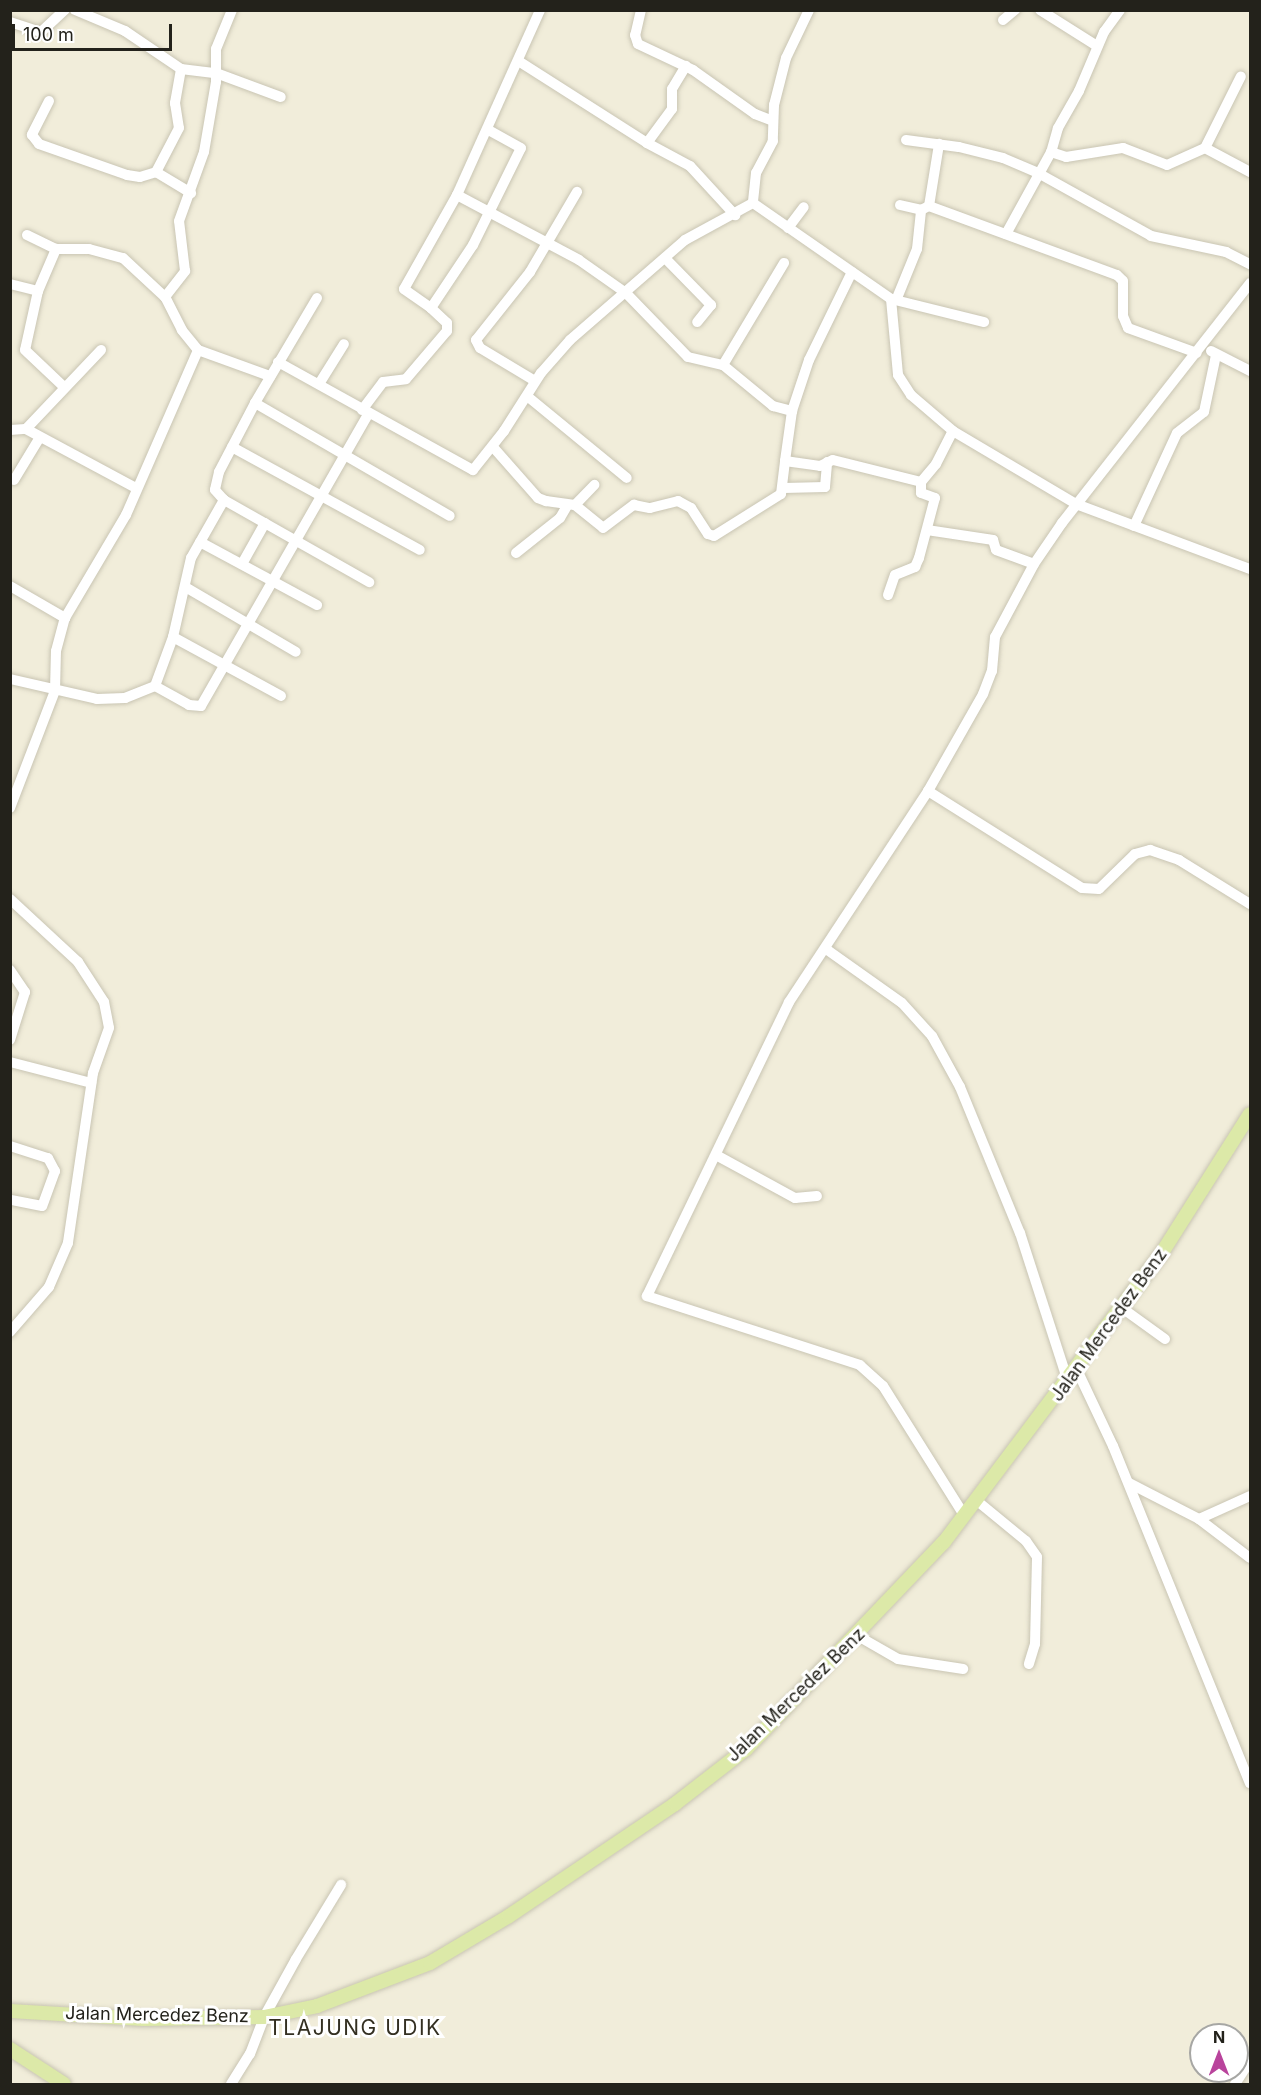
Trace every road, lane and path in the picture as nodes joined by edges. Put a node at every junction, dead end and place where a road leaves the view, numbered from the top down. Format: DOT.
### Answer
graph roads {
  1 [pos="65,10"];
  2 [pos="75,10"];
  3 [pos="231,10"];
  4 [pos="540,10"];
  5 [pos="641,10"];
  6 [pos="809,10"];
  7 [pos="1015,10"];
  8 [pos="1040,10"];
  9 [pos="1120,10"];
  10 [pos="1003,20"];
  11 [pos="10,22"];
  12 [pos="1097,46"];
  13 [pos="520,62"];
  14 [pos="686,66"];
  15 [pos="181,69"];
  16 [pos="216,73"];
  17 [pos="1241,76"];
  18 [pos="281,97"];
  19 [pos="49,101"];
  20 [pos="773,121"];
  21 [pos="488,130"];
  22 [pos="906,140"];
  23 [pos="647,143"];
  24 [pos="939,144"];
  25 [pos="1205,147"];
  26 [pos="1051,152"];
  27 [pos="156,172"];
  28 [pos="1251,172"];
  29 [pos="1038,173"];
  30 [pos="577,192"];
  31 [pos="191,193"];
  32 [pos="457,195"];
  33 [pos="753,202"];
  34 [pos="900,205"];
  35 [pos="804,207"];
  36 [pos="925,208"];
  37 [pos="491,211"];
  38 [pos="735,215"];
  39 [pos="788,228"];
  40 [pos="1006,234"];
  41 [pos="27,235"];
  42 [pos="548,243"];
  43 [pos="56,249"];
  44 [pos="664,258"];
  45 [pos="784,263"];
  46 [pos="1251,264"];
  47 [pos="852,272"];
  48 [pos="1251,283"];
  49 [pos="10,285"];
  50 [pos="38,291"];
  51 [pos="626,292"];
  52 [pos="165,297"];
  53 [pos="317,297"];
  54 [pos="894,298"];
  55 [pos="431,308"];
  56 [pos="697,322"];
  57 [pos="984,322"];
  58 [pos="344,344"];
  59 [pos="1200,349"];
  60 [pos="100,350"];
  61 [pos="198,350"];
  62 [pos="1216,355"];
  63 [pos="278,362"];
  64 [pos="723,365"];
  65 [pos="1251,371"];
  66 [pos="270,376"];
  67 [pos="535,381"];
  68 [pos="319,384"];
  69 [pos="64,387"];
  70 [pos="527,396"];
  71 [pos="255,403"];
  72 [pos="792,411"];
  73 [pos="365,412"];
  74 [pos="26,429"];
  75 [pos="10,430"];
  76 [pos="952,431"];
  77 [pos="40,437"];
  78 [pos="232,447"];
  79 [pos="493,447"];
  80 [pos="344,456"];
  81 [pos="785,461"];
  82 [pos="827,462"];
  83 [pos="627,478"];
  84 [pos="14,480"];
  85 [pos="921,482"];
  86 [pos="594,484"];
  87 [pos="784,488"];
  88 [pos="136,489"];
  89 [pos="318,498"];
  90 [pos="224,500"];
  91 [pos="1076,504"];
  92 [pos="571,505"];
  93 [pos="450,516"];
  94 [pos="264,523"];
  95 [pos="1134,526"];
  96 [pos="927,530"];
  97 [pos="297,539"];
  98 [pos="200,542"];
  99 [pos="420,550"];
  100 [pos="516,553"];
  101 [pos="242,564"];
  102 [pos="1034,564"];
  103 [pos="1251,569"];
  104 [pos="272,581"];
  105 [pos="369,582"];
  106 [pos="10,586"];
  107 [pos="187,588"];
  108 [pos="888,595"];
  109 [pos="317,605"];
  110 [pos="65,618"];
  111 [pos="248,623"];
  112 [pos="173,636"];
  113 [pos="296,652"];
  114 [pos="224,664"];
  115 [pos="10,679"];
  116 [pos="155,686"];
  117 [pos="55,691"];
  118 [pos="281,696"];
  119 [pos="928,791"];
  120 [pos="13,792"];
  121 [pos="10,808"];
  122 [pos="10,899"];
  123 [pos="1251,904"];
  124 [pos="826,949"];
  125 [pos="10,970"];
  126 [pos="10,1040"];
  127 [pos="10,1062"];
  128 [pos="91,1083"];
  129 [pos="1250,1117"];
  130 [pos="10,1146"];
  131 [pos="716,1155"];
  132 [pos="817,1196"];
  133 [pos="10,1200"];
  134 [pos="1122,1308"];
  135 [pos="10,1332"];
  136 [pos="1166,1339"];
  137 [pos="1077,1370"];
  138 [pos="1068,1382"];
  139 [pos="1129,1484"];
  140 [pos="1251,1496"];
  141 [pos="976,1500"];
  142 [pos="964,1515"];
  143 [pos="1199,1519"];
  144 [pos="1251,1558"];
  145 [pos="858,1636"];
  146 [pos="1029,1664"];
  147 [pos="963,1669"];
  148 [pos="1251,1783"];
  149 [pos="341,1885"];
  150 [pos="10,2010"];
  151 [pos="264,2017"];
  152 [pos="10,2049"];
  153 [pos="1251,2061"];
  154 [pos="64,2085"];
  155 [pos="231,2085"];
  156 [pos="1235,2085"];
  1 -- 11 [label="street"];
  2 -- 15 [label="street"];
  3 -- 16 [label="street"];
  4 -- 13 [label="street"];
  5 -- 14 [label="street"];
  6 -- 20 [label="street"];
  7 -- 10 [label="street"];
  8 -- 12 [label="street"];
  9 -- 12 [label="street"];
  12 -- 26 [label="street"];
  13 -- 21 [label="street"];
  13 -- 23 [label="street"];
  14 -- 20 [label="street"];
  14 -- 23 [label="street"];
  15 -- 16 [label="street"];
  15 -- 27 [label="street"];
  16 -- 18 [label="street"];
  16 -- 31 [label="street"];
  17 -- 25 [label="street"];
  19 -- 27 [label="street"];
  20 -- 33 [label="street"];
  21 -- 32 [label="street"];
  21 -- 37 [label="street"];
  22 -- 24 [label="street"];
  23 -- 38 [label="street"];
  24 -- 29 [label="street"];
  24 -- 36 [label="street"];
  25 -- 26 [label="street"];
  25 -- 28 [label="street"];
  26 -- 29 [label="street"];
  27 -- 31 [label="street"];
  29 -- 40 [label="street"];
  29 -- 46 [label="street"];
  30 -- 42 [label="street"];
  31 -- 52 [label="street"];
  32 -- 37 [label="street"];
  32 -- 55 [label="street"];
  33 -- 38 [label="street"];
  33 -- 39 [label="street"];
  34 -- 36 [label="street"];
  35 -- 39 [label="street"];
  36 -- 40 [label="street"];
  36 -- 54 [label="street"];
  37 -- 42 [label="street"];
  37 -- 55 [label="street"];
  38 -- 44 [label="street"];
  39 -- 47 [label="street"];
  40 -- 59 [label="street"];
  41 -- 43 [label="street"];
  42 -- 51 [label="street"];
  42 -- 67 [label="street"];
  43 -- 50 [label="street"];
  43 -- 52 [label="street"];
  44 -- 51 [label="street"];
  44 -- 56 [label="street"];
  45 -- 64 [label="street"];
  47 -- 54 [label="street"];
  47 -- 72 [label="street"];
  48 -- 59 [label="street"];
  49 -- 50 [label="street"];
  50 -- 69 [label="street"];
  51 -- 64 [label="street"];
  51 -- 67 [label="street"];
  52 -- 61 [label="street"];
  53 -- 63 [label="street"];
  54 -- 57 [label="street"];
  54 -- 76 [label="street"];
  55 -- 73 [label="street"];
  58 -- 68 [label="street"];
  59 -- 62 [label="street"];
  59 -- 91 [label="street"];
  60 -- 69 [label="street"];
  61 -- 66 [label="street"];
  61 -- 88 [label="street"];
  62 -- 65 [label="street"];
  62 -- 95 [label="street"];
  63 -- 66 [label="street"];
  63 -- 68 [label="street"];
  64 -- 72 [label="street"];
  66 -- 71 [label="street"];
  67 -- 70 [label="street"];
  68 -- 73 [label="street"];
  69 -- 74 [label="street"];
  70 -- 79 [label="street"];
  70 -- 83 [label="street"];
  71 -- 78 [label="street"];
  71 -- 80 [label="street"];
  72 -- 81 [label="street"];
  73 -- 79 [label="street"];
  73 -- 80 [label="street"];
  74 -- 75 [label="street"];
  74 -- 77 [label="street"];
  76 -- 85 [label="street"];
  76 -- 91 [label="street"];
  77 -- 84 [label="street"];
  77 -- 88 [label="street"];
  78 -- 89 [label="street"];
  78 -- 90 [label="street"];
  79 -- 92 [label="street"];
  80 -- 89 [label="street"];
  80 -- 93 [label="street"];
  81 -- 82 [label="street"];
  81 -- 87 [label="street"];
  82 -- 85 [label="street"];
  82 -- 87 [label="street"];
  85 -- 96 [label="street"];
  86 -- 92 [label="street"];
  87 -- 92 [label="street"];
  88 -- 110 [label="street"];
  89 -- 97 [label="street"];
  89 -- 99 [label="street"];
  90 -- 94 [label="street"];
  90 -- 98 [label="street"];
  91 -- 95 [label="street"];
  91 -- 102 [label="street"];
  92 -- 100 [label="street"];
  94 -- 97 [label="street"];
  94 -- 101 [label="street"];
  95 -- 103 [label="street"];
  96 -- 102 [label="street"];
  96 -- 108 [label="street"];
  97 -- 104 [label="street"];
  97 -- 105 [label="street"];
  98 -- 101 [label="street"];
  98 -- 107 [label="street"];
  101 -- 104 [label="street"];
  102 -- 119 [label="street"];
  104 -- 109 [label="street"];
  104 -- 111 [label="street"];
  106 -- 110 [label="street"];
  107 -- 111 [label="street"];
  107 -- 112 [label="street"];
  110 -- 117 [label="street"];
  111 -- 113 [label="street"];
  111 -- 114 [label="street"];
  112 -- 114 [label="street"];
  112 -- 116 [label="street"];
  114 -- 116 [label="street"];
  114 -- 118 [label="street"];
  115 -- 117 [label="street"];
  116 -- 117 [label="street"];
  117 -- 120 [label="street"];
  119 -- 123 [label="street"];
  119 -- 124 [label="street"];
  120 -- 121 [label="street"];
  122 -- 128 [label="street"];
  124 -- 131 [label="street"];
  124 -- 138 [label="street"];
  125 -- 126 [label="street"];
  127 -- 128 [label="street"];
  128 -- 135 [label="street"];
  129 -- 134 [label="main road, Jalan Mercedez Benz"];
  130 -- 133 [label="street"];
  131 -- 132 [label="street"];
  131 -- 142 [label="street"];
  134 -- 136 [label="street"];
  134 -- 137 [label="main road, Jalan Mercedez Benz"];
  137 -- 138 [label="main road, Jalan Mercedez Benz"];
  137 -- 139 [label="street"];
  138 -- 141 [label="main road, Jalan Mercedez Benz"];
  139 -- 143 [label="street"];
  139 -- 148 [label="street"];
  140 -- 143 [label="street"];
  141 -- 142 [label="main road, Jalan Mercedez Benz"];
  141 -- 146 [label="street"];
  142 -- 145 [label="main road, Jalan Mercedez Benz"];
  143 -- 144 [label="street"];
  145 -- 147 [label="street"];
  145 -- 151 [label="main road, Jalan Mercedez Benz"];
  149 -- 151 [label="street"];
  150 -- 151 [label="main road, Jalan Mercedez Benz"];
  151 -- 155 [label="street"];
  152 -- 154 [label="main road"];
  153 -- 156 [label="street"];
}
